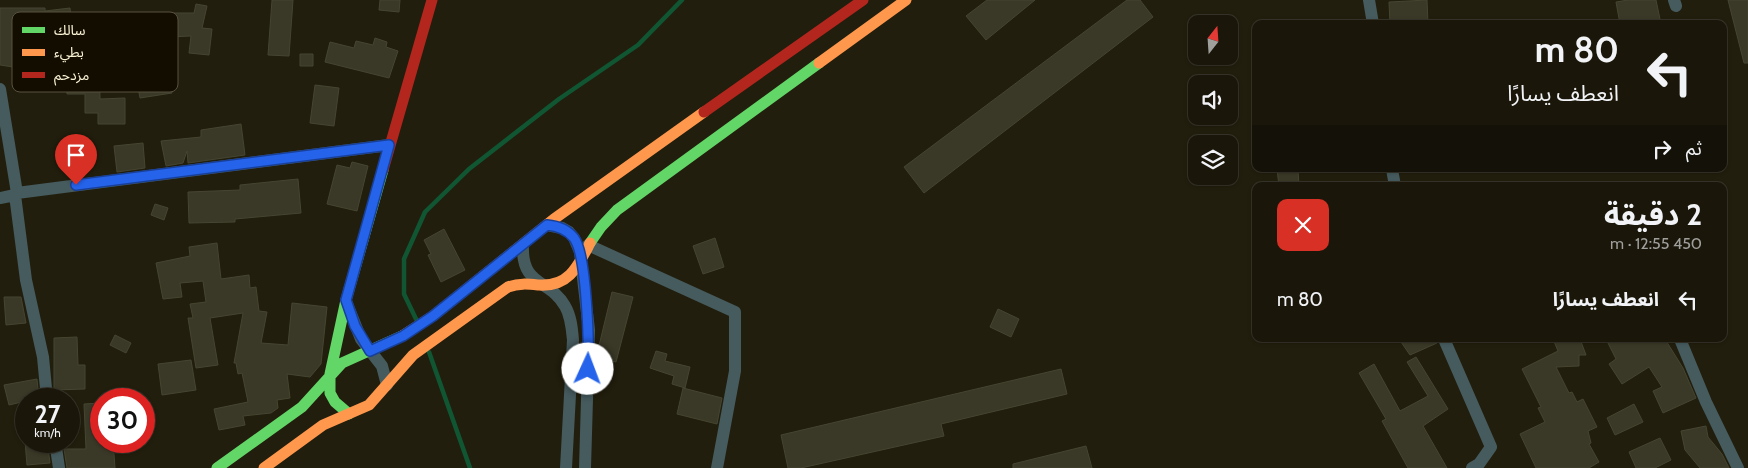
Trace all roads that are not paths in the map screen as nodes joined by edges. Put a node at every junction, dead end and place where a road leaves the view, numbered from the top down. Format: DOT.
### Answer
graph roads {
  1 [pos="432,0"];
  2 [pos="863,0"];
  3 [pos="906,0"];
  4 [pos="1369,0"];
  5 [pos="1372,20"];
  6 [pos="0,89"];
  7 [pos="389,145"];
  8 [pos="16,194"];
  9 [pos="0,198"];
  10 [pos="547,225"];
  11 [pos="523,245"];
  12 [pos="588,245"];
  13 [pos="581,260"];
  14 [pos="540,284"];
  15 [pos="346,300"];
  16 [pos="1445,342"];
  17 [pos="1681,342"];
  18 [pos="370,351"];
  19 [pos="330,374"];
  20 [pos="388,385"];
  21 [pos="47,388"];
  22 [pos="349,414"];
  23 [pos="57,453"];
  24 [pos="1477,466"];
  25 [pos="59,468"];
  26 [pos="217,468"];
  27 [pos="264,468"];
  28 [pos="566,468"];
  29 [pos="585,468"];
  30 [pos="717,468"];
  31 [pos="1738,468"];
  1 -- 7 [label="main road"];
  2 -- 10 [label="main road"];
  3 -- 12 [label="main road"];
  4 -- 5 [label="street"];
  6 -- 8 [label="street"];
  7 -- 8 [label="street"];
  7 -- 15 [label="main road"];
  8 -- 9 [label="street"];
  8 -- 21 [label="street"];
  10 -- 11 [label="main road"];
  10 -- 13 [label="street"];
  11 -- 14 [label="street"];
  11 -- 18 [label="main road"];
  12 -- 13 [label="main road"];
  12 -- 30 [label="street"];
  13 -- 14 [label="main road"];
  13 -- 29 [label="street"];
  14 -- 20 [label="main road"];
  14 -- 28 [label="street"];
  15 -- 18 [label="street"];
  15 -- 19 [label="main road"];
  16 -- 24 [label="street"];
  17 -- 31 [label="street"];
  18 -- 19 [label="main road"];
  18 -- 20 [label="street"];
  19 -- 22 [label="main road"];
  19 -- 26 [label="main road"];
  20 -- 22 [label="main road"];
  22 -- 27 [label="main road"];
  23 -- 25 [label="street"];
}
